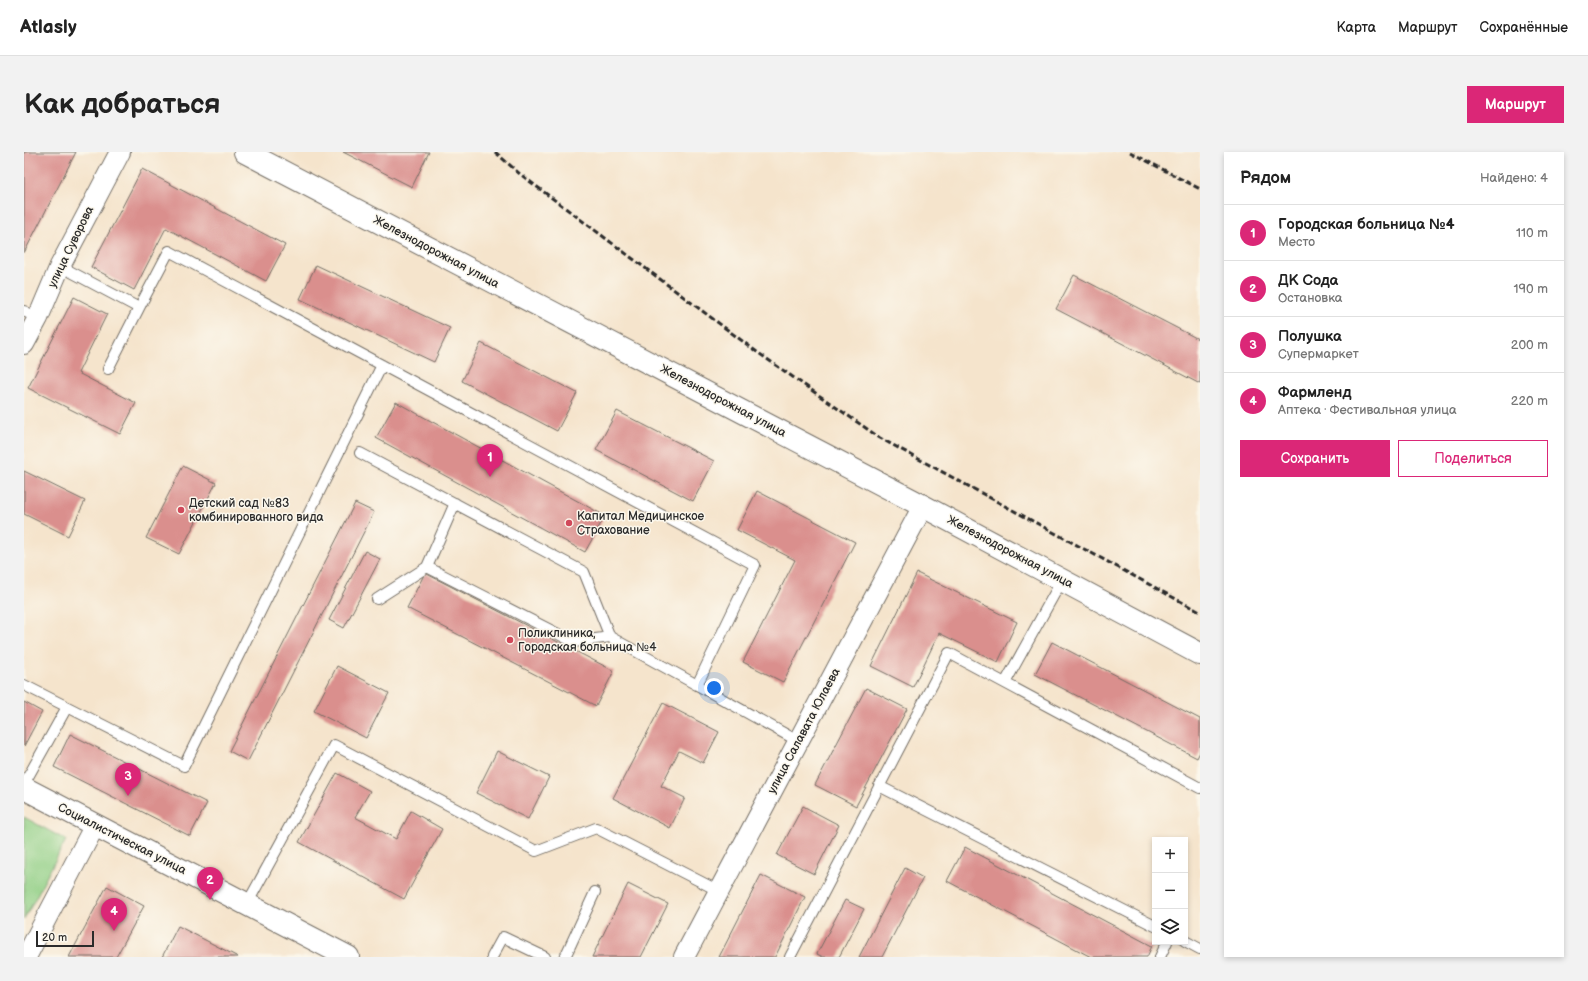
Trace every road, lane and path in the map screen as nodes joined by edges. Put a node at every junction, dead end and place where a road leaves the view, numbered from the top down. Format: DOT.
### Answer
graph roads {
  1 [pos="120,152"];
  2 [pos="245,152"];
  3 [pos="60,266"];
  4 [pos="138,308"];
  5 [pos="31,314"];
  6 [pos="24,344"];
  7 [pos="382,365"];
  8 [pos="108,369"];
  9 [pos="360,453"];
  10 [pos="455,503"];
  11 [pos="923,506"];
  12 [pos="427,567"];
  13 [pos="1062,580"];
  14 [pos="377,599"];
  15 [pos="610,637"];
  16 [pos="1200,654"];
  17 [pos="1005,684"];
  18 [pos="24,685"];
  19 [pos="697,685"];
  20 [pos="67,707"];
  21 [pos="798,741"];
  22 [pos="24,784"];
  23 [pos="879,786"];
  24 [pos="24,788"];
  25 [pos="1200,788"];
  26 [pos="95,825"];
  27 [pos="719,891"];
  28 [pos="595,892"];
  29 [pos="247,904"];
  30 [pos="1152,924"];
  31 [pos="1188,943"];
  32 [pos="1166,945"];
  33 [pos="1200,949"];
  34 [pos="1200,953"];
  35 [pos="26,957"];
  36 [pos="348,957"];
  37 [pos="492,957"];
  38 [pos="545,957"];
  39 [pos="565,957"];
  40 [pos="685,957"];
  41 [pos="790,957"];
  42 [pos="1160,957"];
  43 [pos="1198,957"];
  1 -- 3 [label="street, улица Суворова"];
  2 -- 11 [label="main road, Железнодорожная улица"];
  3 -- 4 [label="lane"];
  3 -- 5 [label="street, улица Суворова"];
  4 -- 7 [label="lane"];
  4 -- 8 [label="lane"];
  5 -- 6 [label="street, улица Суворова"];
  7 -- 19 [label="lane"];
  7 -- 20 [label="lane"];
  9 -- 10 [label="lane"];
  10 -- 12 [label="lane"];
  10 -- 15 [label="lane"];
  11 -- 13 [label="main road, Железнодорожная улица"];
  11 -- 21 [label="street, улица Салавата Юлаева"];
  12 -- 14 [label="lane"];
  12 -- 15 [label="lane"];
  13 -- 16 [label="main road, Железнодорожная улица"];
  13 -- 17 [label="lane"];
  15 -- 19 [label="lane"];
  17 -- 23 [label="lane"];
  17 -- 25 [label="lane"];
  18 -- 20 [label="lane"];
  19 -- 21 [label="lane"];
  20 -- 22 [label="lane"];
  21 -- 27 [label="street, улица Салавата Юлаева"];
  23 -- 30 [label="lane"];
  23 -- 41 [label="lane"];
  24 -- 26 [label="main road, Социалистическая улица"];
  26 -- 29 [label="main road, Социалистическая улица"];
  26 -- 35 [label="street"];
  27 -- 29 [label="lane"];
  27 -- 40 [label="street, улица Салавата Юлаева"];
  28 -- 39 [label="lane"];
  29 -- 36 [label="main road, Социалистическая улица"];
  31 -- 33 [label="lane"];
  32 -- 42 [label="lane"];
  34 -- 43 [label="lane"];
  37 -- 38 [label="lane"];
}
